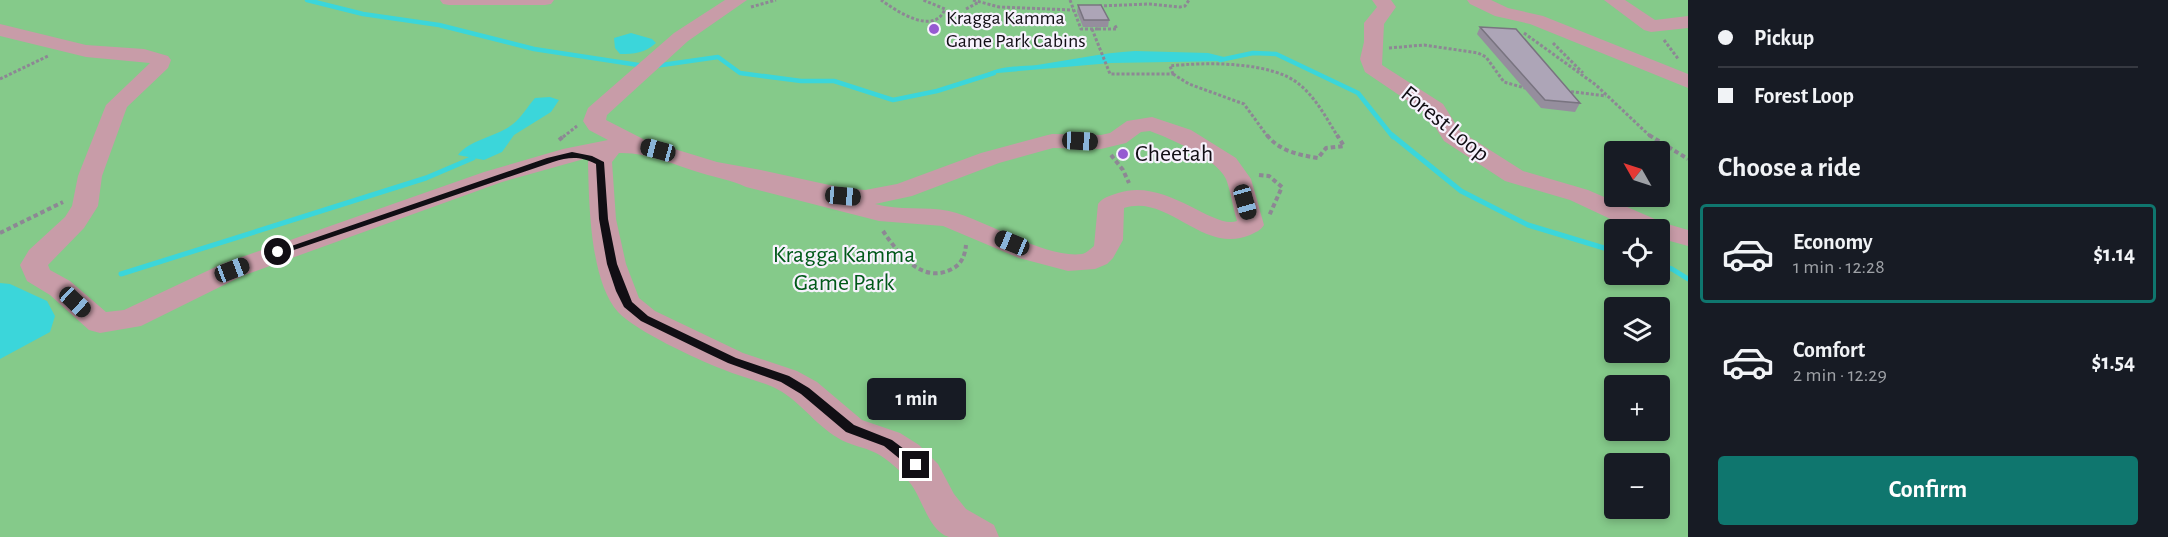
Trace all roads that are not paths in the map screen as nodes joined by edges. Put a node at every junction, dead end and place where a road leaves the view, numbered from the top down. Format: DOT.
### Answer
graph roads {
  1 [pos="449,0"];
  2 [pos="545,0"];
  3 [pos="738,0"];
  4 [pos="1382,0"];
  5 [pos="1476,0"];
  6 [pos="1523,0"];
  7 [pos="1613,0"];
  8 [pos="1536,21"];
  9 [pos="1688,22"];
  10 [pos="0,30"];
  11 [pos="1685,73"];
  12 [pos="605,152"];
  13 [pos="868,206"];
  14 [pos="1633,219"];
  15 [pos="1670,233"];
  16 [pos="1688,238"];
  17 [pos="980,537"];
  1 -- 2 [label="lane"];
  3 -- 12 [label="lane"];
  4 -- 14 [label="lane, Forest Loop"];
  5 -- 8 [label="lane"];
  6 -- 8 [label="lane"];
  7 -- 9 [label="lane"];
  8 -- 11 [label="lane"];
  10 -- 12 [label="lane"];
  12 -- 13 [label="lane"];
  12 -- 17 [label="lane"];
  13 -- 13 [label="lane"];
  15 -- 16 [label="lane, Forest Loop"];
}
